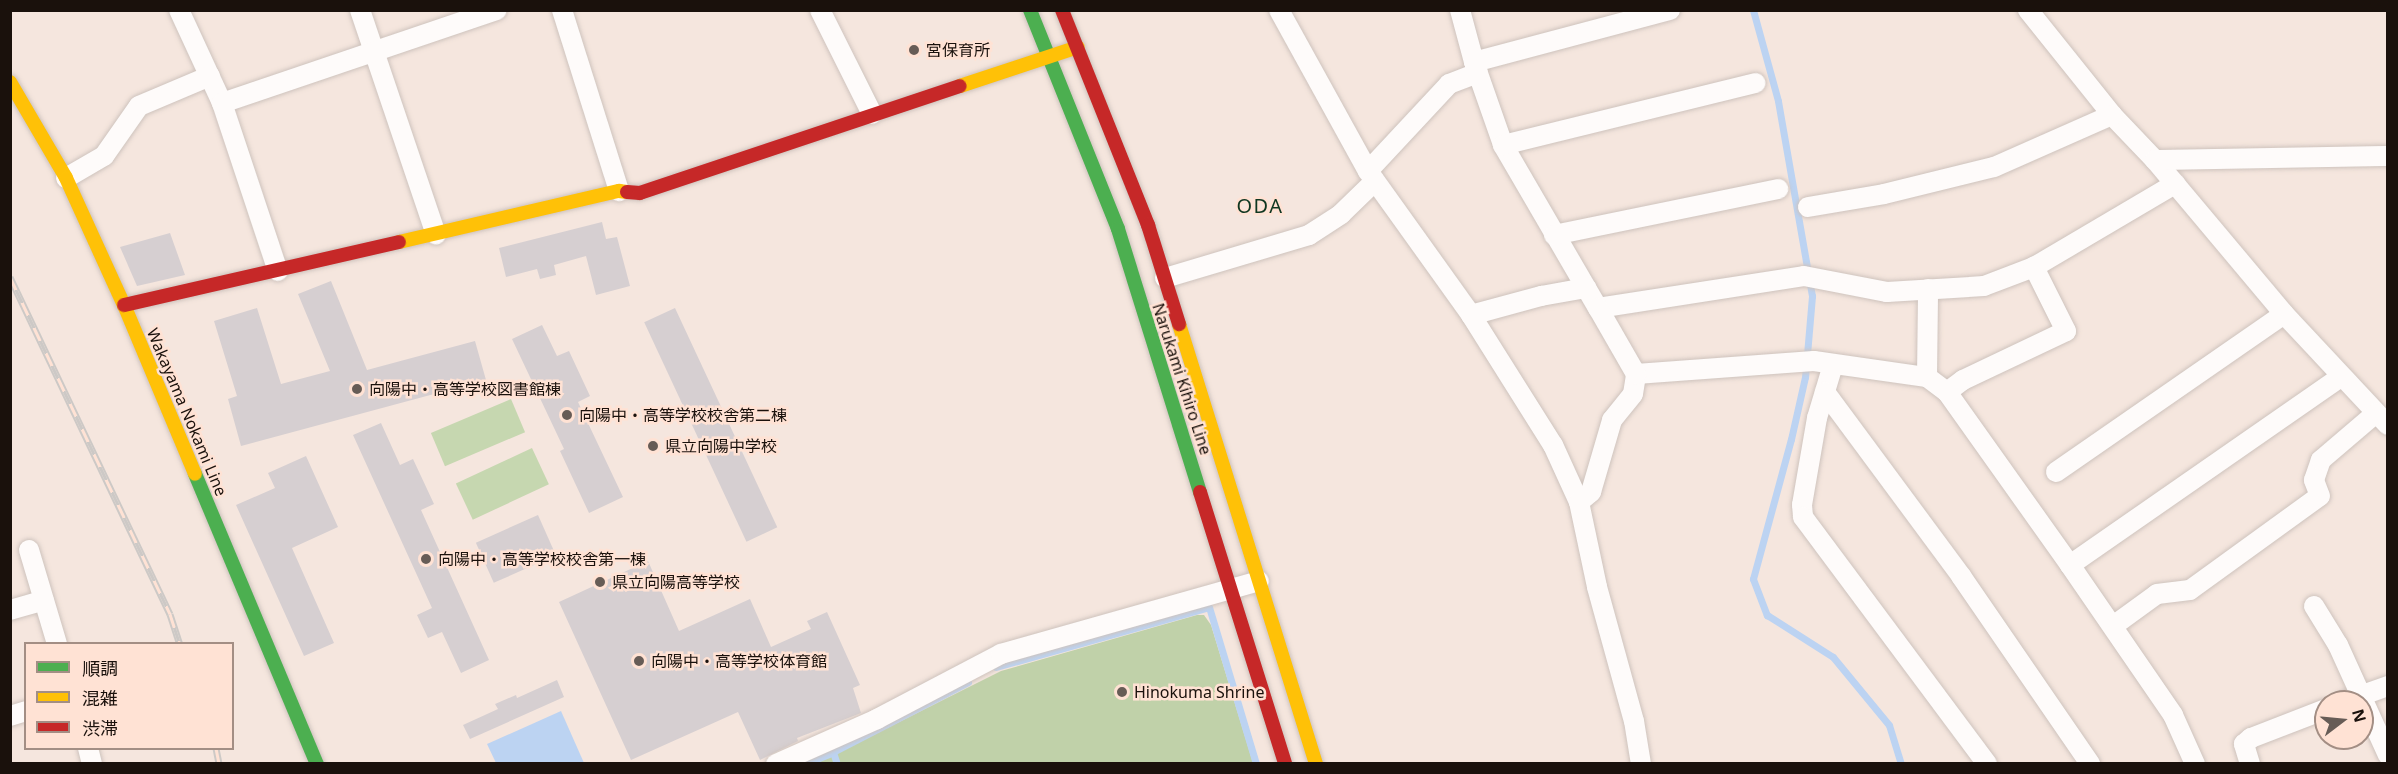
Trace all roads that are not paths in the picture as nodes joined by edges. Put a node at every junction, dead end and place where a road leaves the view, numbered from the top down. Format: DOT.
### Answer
graph roads {
  1 [pos="179,10"];
  2 [pos="360,10"];
  3 [pos="497,10"];
  4 [pos="820,10"];
  5 [pos="1030,10"];
  6 [pos="1062,10"];
  7 [pos="1279,10"];
  8 [pos="1460,10"];
  9 [pos="1670,10"];
  10 [pos="2028,10"];
  11 [pos="563,11"];
  12 [pos="1078,47"];
  13 [pos="374,51"];
  14 [pos="1050,56"];
  15 [pos="1476,67"];
  16 [pos="210,76"];
  17 [pos="10,82"];
  18 [pos="1755,83"];
  19 [pos="222,103"];
  20 [pos="872,114"];
  21 [pos="2112,115"];
  22 [pos="1503,145"];
  23 [pos="2388,156"];
  24 [pos="2155,160"];
  25 [pos="1371,176"];
  26 [pos="66,178"];
  27 [pos="2175,184"];
  28 [pos="1778,189"];
  29 [pos="619,191"];
  30 [pos="1808,207"];
  31 [pos="436,235"];
  32 [pos="1554,235"];
  33 [pos="2034,267"];
  34 [pos="278,271"];
  35 [pos="1165,278"];
  36 [pos="1586,288"];
  37 [pos="1928,289"];
  38 [pos="124,305"];
  39 [pos="1598,308"];
  40 [pos="2284,314"];
  41 [pos="1471,315"];
  42 [pos="1833,364"];
  43 [pos="1635,374"];
  44 [pos="1927,376"];
  45 [pos="2341,377"];
  46 [pos="1825,392"];
  47 [pos="1947,392"];
  48 [pos="2382,419"];
  49 [pos="2055,472"];
  50 [pos="1579,502"];
  51 [pos="29,550"];
  52 [pos="2070,565"];
  53 [pos="1259,581"];
  54 [pos="1231,589"];
  55 [pos="44,600"];
  56 [pos="2314,606"];
  57 [pos="10,610"];
  58 [pos="2113,626"];
  59 [pos="56,642"];
  60 [pos="2360,690"];
  61 [pos="2314,714"];
  62 [pos="2374,723"];
  63 [pos="2388,755"];
  64 [pos="316,764"];
  65 [pos="776,764"];
  66 [pos="1285,764"];
  67 [pos="1316,764"];
  68 [pos="1641,764"];
  69 [pos="1987,764"];
  70 [pos="2090,764"];
  71 [pos="2195,764"];
  72 [pos="2250,764"];
  1 -- 16 [label="street"];
  2 -- 13 [label="street"];
  3 -- 13 [label="street"];
  4 -- 20 [label="street"];
  5 -- 14 [label="main road, Narukami Kihiro Line"];
  6 -- 12 [label="main road, Narukami Kihiro Line"];
  7 -- 25 [label="street"];
  8 -- 15 [label="street"];
  9 -- 15 [label="street"];
  10 -- 21 [label="street"];
  11 -- 29 [label="street"];
  12 -- 14 [label="main road"];
  12 -- 35 [label="main road, Narukami Kihiro Line"];
  13 -- 19 [label="street"];
  13 -- 31 [label="street"];
  14 -- 20 [label="main road"];
  14 -- 54 [label="main road, Narukami Kihiro Line"];
  15 -- 22 [label="street"];
  15 -- 25 [label="street"];
  16 -- 19 [label="street"];
  16 -- 26 [label="street"];
  17 -- 26 [label="main road, Wakayama Nokami Line"];
  18 -- 22 [label="street"];
  19 -- 34 [label="street"];
  20 -- 29 [label="main road"];
  21 -- 24 [label="street"];
  21 -- 30 [label="street"];
  22 -- 32 [label="street"];
  23 -- 24 [label="street"];
  24 -- 27 [label="street"];
  25 -- 35 [label="street"];
  25 -- 41 [label="street"];
  26 -- 38 [label="main road, Wakayama Nokami Line"];
  27 -- 33 [label="street"];
  27 -- 40 [label="street"];
  28 -- 32 [label="street"];
  29 -- 31 [label="main road"];
  31 -- 34 [label="main road"];
  32 -- 36 [label="street"];
  33 -- 37 [label="street"];
  33 -- 47 [label="street"];
  34 -- 38 [label="main road"];
  35 -- 53 [label="main road, Narukami Kihiro Line"];
  36 -- 39 [label="street"];
  36 -- 41 [label="street"];
  37 -- 39 [label="street"];
  37 -- 44 [label="street"];
  38 -- 64 [label="main road, Wakayama Nokami Line"];
  39 -- 43 [label="street"];
  40 -- 45 [label="street"];
  40 -- 49 [label="street"];
  41 -- 50 [label="street"];
  42 -- 43 [label="street"];
  42 -- 44 [label="street"];
  42 -- 46 [label="street"];
  43 -- 50 [label="street"];
  44 -- 47 [label="street"];
  45 -- 48 [label="street"];
  45 -- 52 [label="street"];
  46 -- 69 [label="street"];
  46 -- 70 [label="street"];
  47 -- 52 [label="street"];
  48 -- 58 [label="street"];
  50 -- 68 [label="street"];
  51 -- 55 [label="street"];
  52 -- 58 [label="street"];
  53 -- 54 [label="street"];
  53 -- 67 [label="main road, Narukami Kihiro Line"];
  54 -- 65 [label="street"];
  54 -- 66 [label="main road, Narukami Kihiro Line"];
  55 -- 57 [label="street"];
  55 -- 59 [label="street"];
  56 -- 60 [label="street"];
  58 -- 71 [label="street"];
  61 -- 72 [label="street"];
  62 -- 63 [label="street"];
}
